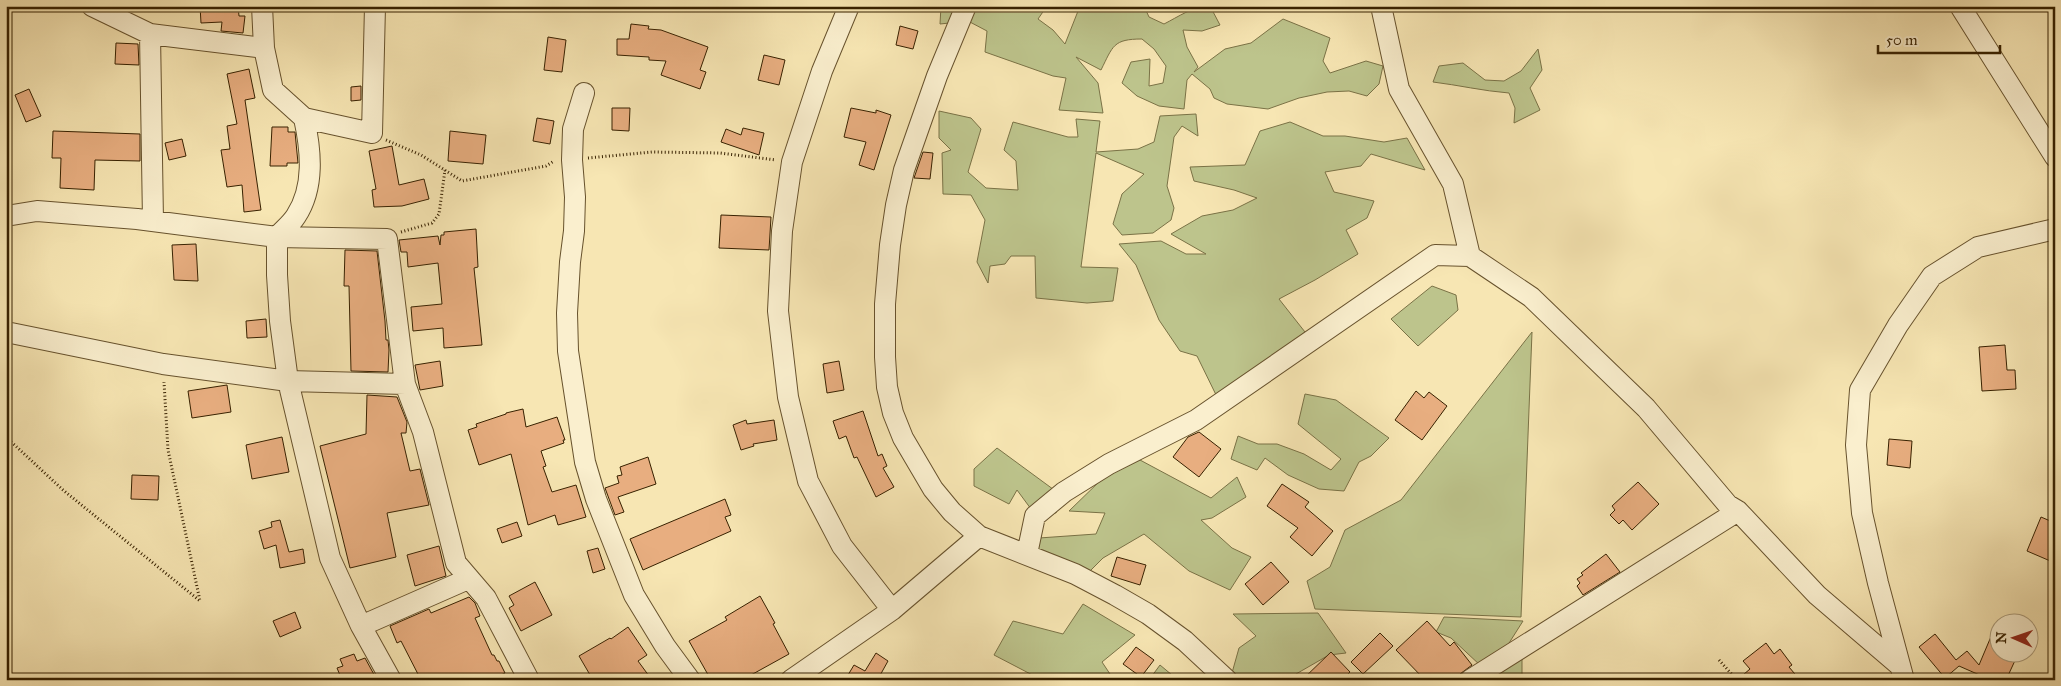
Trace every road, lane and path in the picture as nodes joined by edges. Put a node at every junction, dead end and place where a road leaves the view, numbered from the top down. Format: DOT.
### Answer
graph roads {
  1 [pos="92,6"];
  2 [pos="262,6"];
  3 [pos="375,6"];
  4 [pos="849,6"];
  5 [pos="966,6"];
  6 [pos="1381,6"];
  7 [pos="1960,6"];
  8 [pos="150,34"];
  9 [pos="264,48"];
  10 [pos="584,93"];
  11 [pos="304,118"];
  12 [pos="2055,157"];
  13 [pos="445,170"];
  14 [pos="6,216"];
  15 [pos="153,221"];
  16 [pos="2055,229"];
  17 [pos="277,237"];
  18 [pos="388,239"];
  19 [pos="1470,256"];
  20 [pos="6,332"];
  21 [pos="163,364"];
  22 [pos="288,381"];
  23 [pos="405,384"];
  24 [pos="6,437"];
  25 [pos="1738,511"];
  26 [pos="979,536"];
  27 [pos="1028,554"];
  28 [pos="468,578"];
  29 [pos="892,610"];
  30 [pos="361,626"];
  31 [pos="1719,660"];
  32 [pos="1902,673"];
  33 [pos="797,678"];
  34 [pos="391,680"];
  35 [pos="529,680"];
  36 [pos="690,680"];
  37 [pos="1227,680"];
  38 [pos="1470,680"];
  39 [pos="1737,680"];
  1 -- 8 [label="street"];
  2 -- 9 [label="street"];
  3 -- 11 [label="street"];
  4 -- 29 [label="street"];
  5 -- 26 [label="street"];
  6 -- 19 [label="street"];
  7 -- 12 [label="street"];
  8 -- 9 [label="street"];
  8 -- 15 [label="street"];
  9 -- 11 [label="street"];
  10 -- 36 [label="street"];
  11 -- 17 [label="street"];
  13 -- 18 [label="path"];
  14 -- 15 [label="street"];
  15 -- 17 [label="street"];
  16 -- 32 [label="street"];
  17 -- 18 [label="street"];
  17 -- 22 [label="street"];
  18 -- 23 [label="street"];
  19 -- 25 [label="street"];
  19 -- 27 [label="street"];
  20 -- 21 [label="street"];
  21 -- 22 [label="street"];
  21 -- 24 [label="path"];
  22 -- 23 [label="street"];
  22 -- 30 [label="street"];
  23 -- 28 [label="street"];
  25 -- 32 [label="street"];
  25 -- 38 [label="street"];
  26 -- 27 [label="street"];
  26 -- 29 [label="street"];
  27 -- 37 [label="street"];
  28 -- 30 [label="street"];
  28 -- 35 [label="street"];
  29 -- 33 [label="street"];
  30 -- 34 [label="street"];
  31 -- 39 [label="path"];
}
